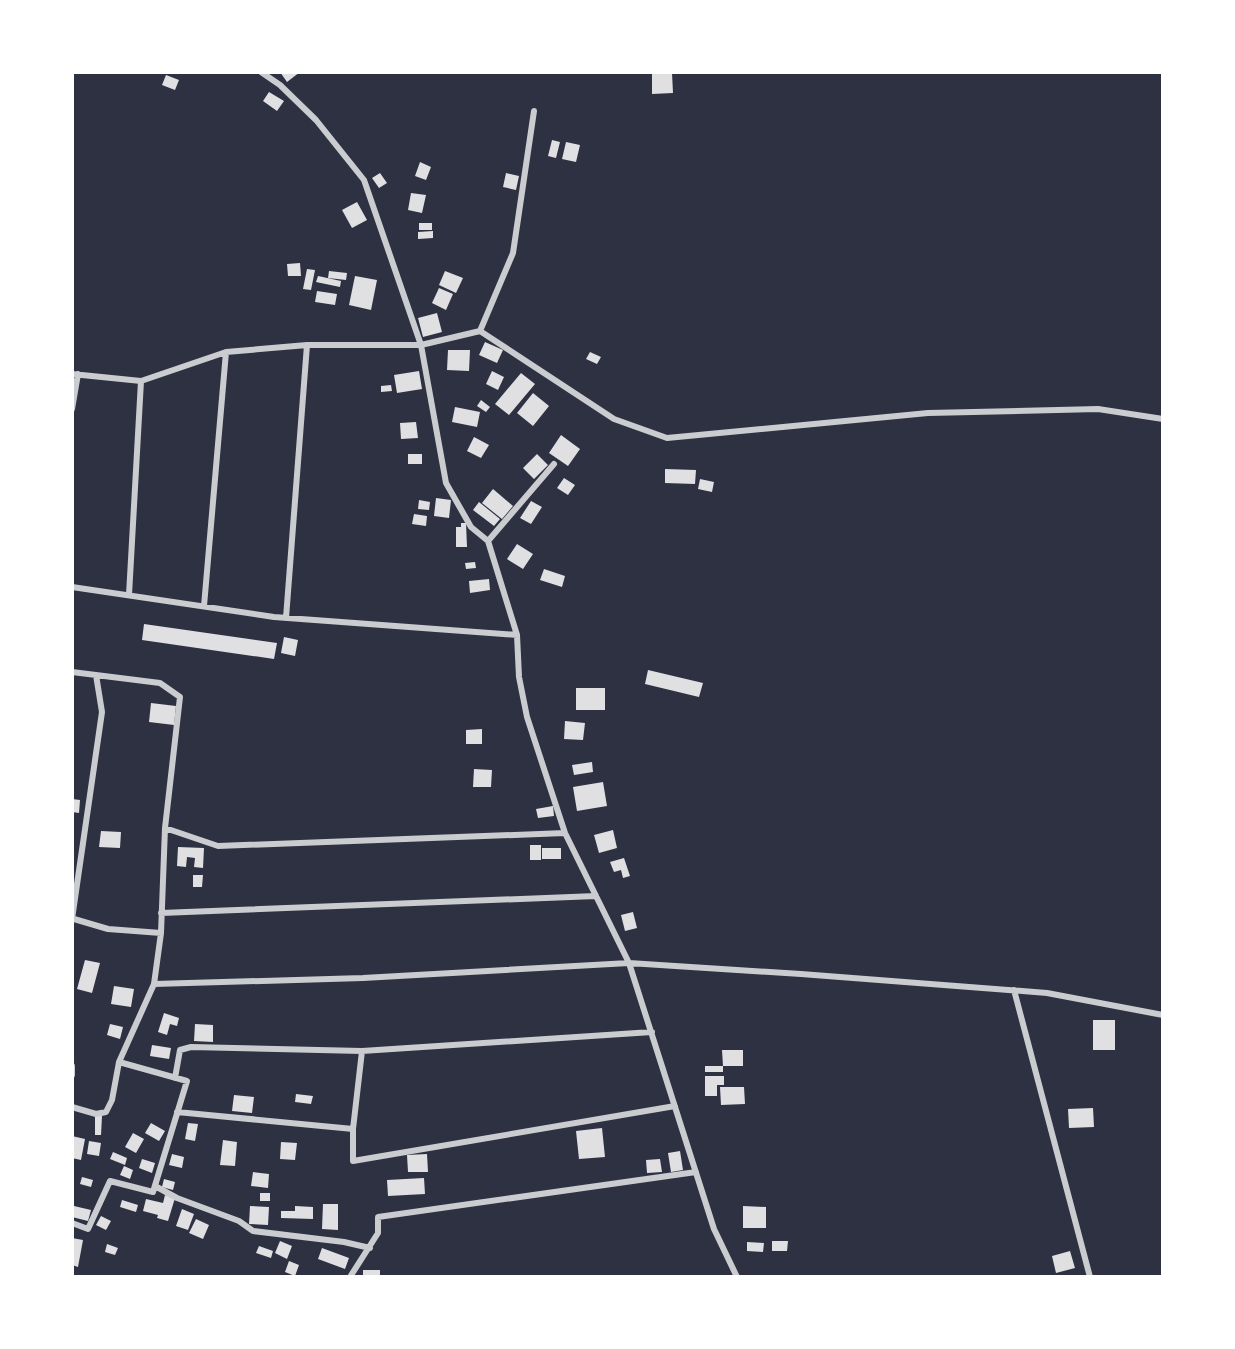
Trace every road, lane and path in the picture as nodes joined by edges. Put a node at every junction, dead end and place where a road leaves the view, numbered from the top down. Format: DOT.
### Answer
graph roads {
  1 [pos="261,72"];
  2 [pos="534,111"];
  3 [pos="480,331"];
  4 [pos="307,345"];
  5 [pos="421,345"];
  6 [pos="226,352"];
  7 [pos="75,374"];
  8 [pos="141,381"];
  9 [pos="72,409"];
  10 [pos="1163,419"];
  11 [pos="554,464"];
  12 [pos="488,541"];
  13 [pos="72,587"];
  14 [pos="129,595"];
  15 [pos="204,606"];
  16 [pos="286,618"];
  17 [pos="517,635"];
  18 [pos="72,672"];
  19 [pos="96,675"];
  20 [pos="165,828"];
  21 [pos="565,833"];
  22 [pos="596,896"];
  23 [pos="161,913"];
  24 [pos="73,919"];
  25 [pos="161,933"];
  26 [pos="629,963"];
  27 [pos="154,984"];
  28 [pos="1014,990"];
  29 [pos="1163,1015"];
  30 [pos="652,1032"];
  31 [pos="362,1051"];
  32 [pos="119,1062"];
  33 [pos="72,1066"];
  34 [pos="72,1075"];
  35 [pos="175,1078"];
  36 [pos="675,1106"];
  37 [pos="72,1107"];
  38 [pos="177,1112"];
  39 [pos="353,1129"];
  40 [pos="696,1172"];
  41 [pos="155,1186"];
  42 [pos="72,1223"];
  43 [pos="370,1248"];
  44 [pos="350,1277"];
  45 [pos="737,1277"];
  46 [pos="1090,1277"];
  1 -- 5 [label="street"];
  2 -- 3 [label="street"];
  3 -- 5 [label="street"];
  3 -- 10 [label="street"];
  4 -- 5 [label="street"];
  4 -- 6 [label="street"];
  4 -- 16 [label="street"];
  5 -- 12 [label="street"];
  6 -- 8 [label="street"];
  6 -- 15 [label="street"];
  7 -- 8 [label="street"];
  7 -- 9 [label="street"];
  8 -- 14 [label="street"];
  11 -- 12 [label="street"];
  12 -- 17 [label="street"];
  13 -- 14 [label="street"];
  14 -- 15 [label="street"];
  15 -- 16 [label="street"];
  16 -- 17 [label="street"];
  17 -- 21 [label="street"];
  18 -- 19 [label="street"];
  19 -- 20 [label="street"];
  19 -- 24 [label="street"];
  20 -- 21 [label="street"];
  20 -- 23 [label="street"];
  21 -- 22 [label="street"];
  22 -- 23 [label="street"];
  22 -- 26 [label="street"];
  23 -- 25 [label="street"];
  24 -- 25 [label="street"];
  25 -- 27 [label="street"];
  26 -- 27 [label="street"];
  26 -- 28 [label="street"];
  26 -- 30 [label="street"];
  27 -- 32 [label="street"];
  28 -- 29 [label="street"];
  28 -- 46 [label="street"];
  30 -- 31 [label="street"];
  30 -- 36 [label="street"];
  31 -- 35 [label="street"];
  31 -- 39 [label="street"];
  32 -- 35 [label="street"];
  32 -- 37 [label="street"];
  33 -- 34 [label="street"];
  35 -- 38 [label="street"];
  36 -- 39 [label="street"];
  36 -- 40 [label="street"];
  38 -- 39 [label="street"];
  38 -- 41 [label="street"];
  40 -- 43 [label="street"];
  40 -- 45 [label="street"];
  41 -- 42 [label="street"];
  41 -- 43 [label="street"];
  43 -- 44 [label="street"];
}
